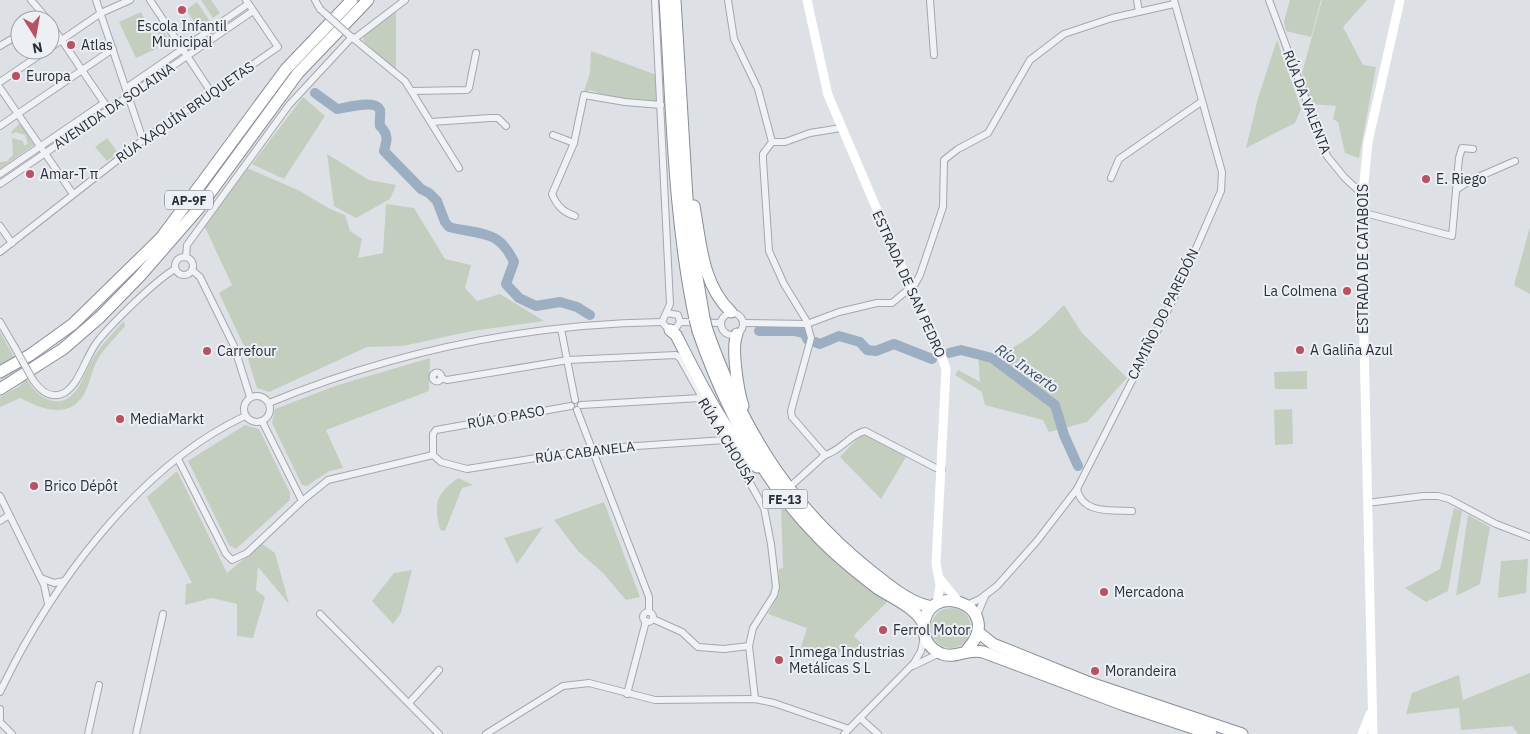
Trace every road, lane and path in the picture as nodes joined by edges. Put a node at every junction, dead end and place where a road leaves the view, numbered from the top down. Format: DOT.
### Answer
graph roads {
  1 [pos="31,0"];
  2 [pos="96,0"];
  3 [pos="130,0"];
  4 [pos="150,0"];
  5 [pos="315,0"];
  6 [pos="352,0"];
  7 [pos="368,0"];
  8 [pos="376,0"];
  9 [pos="405,0"];
  10 [pos="655,0"];
  11 [pos="665,0"];
  12 [pos="675,0"];
  13 [pos="728,0"];
  14 [pos="807,0"];
  15 [pos="930,0"];
  16 [pos="1137,0"];
  17 [pos="1269,0"];
  18 [pos="1400,0"];
  19 [pos="247,2"];
  20 [pos="1174,2"];
  21 [pos="39,10"];
  22 [pos="253,11"];
  23 [pos="1139,12"];
  24 [pos="101,13"];
  25 [pos="353,15"];
  26 [pos="60,37"];
  27 [pos="352,37"];
  28 [pos="62,40"];
  29 [pos="113,49"];
  30 [pos="182,49"];
  31 [pos="476,53"];
  32 [pos="934,55"];
  33 [pos="187,56"];
  34 [pos="32,60"];
  35 [pos="82,70"];
  36 [pos="0,82"];
  37 [pos="0,88"];
  38 [pos="126,88"];
  39 [pos="412,90"];
  40 [pos="211,92"];
  41 [pos="128,96"];
  42 [pos="1201,102"];
  43 [pos="104,103"];
  44 [pos="661,105"];
  45 [pos="108,110"];
  46 [pos="17,114"];
  47 [pos="432,122"];
  48 [pos="0,126"];
  49 [pos="506,126"];
  50 [pos="841,128"];
  51 [pos="553,134"];
  52 [pos="143,140"];
  53 [pos="772,142"];
  54 [pos="574,143"];
  55 [pos="40,146"];
  56 [pos="684,149"];
  57 [pos="1473,149"];
  58 [pos="45,154"];
  59 [pos="1515,161"];
  60 [pos="460,168"];
  61 [pos="0,174"];
  62 [pos="1111,178"];
  63 [pos="0,184"];
  64 [pos="1456,190"];
  65 [pos="74,194"];
  66 [pos="1362,194"];
  67 [pos="1361,212"];
  68 [pos="575,216"];
  69 [pos="0,226"];
  70 [pos="12,243"];
  71 [pos="0,252"];
  72 [pos="186,257"];
  73 [pos="175,269"];
  74 [pos="192,270"];
  75 [pos="911,287"];
  76 [pos="731,312"];
  77 [pos="667,313"];
  78 [pos="699,318"];
  79 [pos="0,322"];
  80 [pos="721,323"];
  81 [pos="744,323"];
  82 [pos="807,324"];
  83 [pos="671,326"];
  84 [pos="561,328"];
  85 [pos="703,330"];
  86 [pos="737,334"];
  87 [pos="678,356"];
  88 [pos="568,360"];
  89 [pos="0,372"];
  90 [pos="441,378"];
  91 [pos="0,389"];
  92 [pos="250,397"];
  93 [pos="700,398"];
  94 [pos="268,403"];
  95 [pos="576,407"];
  96 [pos="245,416"];
  97 [pos="262,421"];
  98 [pos="725,440"];
  99 [pos="592,449"];
  100 [pos="764,453"];
  101 [pos="433,455"];
  102 [pos="825,455"];
  103 [pos="178,459"];
  104 [pos="942,469"];
  105 [pos="772,480"];
  106 [pos="794,483"];
  107 [pos="1077,488"];
  108 [pos="0,496"];
  109 [pos="302,501"];
  110 [pos="1367,503"];
  111 [pos="1132,512"];
  112 [pos="10,515"];
  113 [pos="0,522"];
  114 [pos="1530,537"];
  115 [pos="940,579"];
  116 [pos="64,581"];
  117 [pos="45,583"];
  118 [pos="55,594"];
  119 [pos="987,594"];
  120 [pos="962,603"];
  121 [pos="48,604"];
  122 [pos="934,605"];
  123 [pos="163,614"];
  124 [pos="320,614"];
  125 [pos="976,618"];
  126 [pos="649,620"];
  127 [pos="924,629"];
  128 [pos="978,632"];
  129 [pos="749,646"];
  130 [pos="967,650"];
  131 [pos="940,653"];
  132 [pos="908,669"];
  133 [pos="439,670"];
  134 [pos="99,685"];
  135 [pos="0,692"];
  136 [pos="626,694"];
  137 [pos="755,699"];
  138 [pos="1372,702"];
  139 [pos="409,703"];
  140 [pos="0,709"];
  141 [pos="860,718"];
  142 [pos="0,721"];
  143 [pos="847,731"];
  144 [pos="12,734"];
  145 [pos="88,734"];
  146 [pos="136,734"];
  147 [pos="439,734"];
  148 [pos="486,734"];
  149 [pos="878,734"];
  150 [pos="1211,734"];
  151 [pos="1242,734"];
  152 [pos="1362,734"];
  153 [pos="1373,734"];
  1 -- 21 [label="street"];
  2 -- 24 [label="street"];
  3 -- 24 [label="street"];
  4 -- 30 [label="street"];
  5 -- 27 [label="street, bridge"];
  6 -- 89 [label="highway, AP-9F"];
  7 -- 25 [label="highway, AP-9F"];
  8 -- 25 [label="highway"];
  9 -- 27 [label="street"];
  10 -- 44 [label="street"];
  11 -- 78 [label="highway, FE-13"];
  12 -- 56 [label="highway, FE-13"];
  13 -- 53 [label="street"];
  14 -- 50 [label="main road, ESTRADA DE SAN PEDRO"];
  15 -- 32 [label="street"];
  16 -- 23 [label="street"];
  17 -- 66 [label="street, RÚA DA VALENTA"];
  18 -- 66 [label="main road, ESTRADA DE CATABOIS"];
  19 -- 22 [label="street"];
  19 -- 30 [label="street, AVENIDA DA SOLAINA"];
  20 -- 23 [label="street"];
  20 -- 42 [label="street, CAMIÑO DO PAREDÓN"];
  22 -- 33 [label="street, AVENIDA DA SOLAINA"];
  22 -- 40 [label="street, RÚA XAQUÍN BRUQUETAS"];
  23 -- 75 [label="street"];
  24 -- 28 [label="street"];
  24 -- 29 [label="street"];
  25 -- 91 [label="highway, AP-9F"];
  26 -- 28 [label="street"];
  27 -- 39 [label="street"];
  27 -- 72 [label="street"];
  28 -- 35 [label="street"];
  29 -- 35 [label="street"];
  29 -- 38 [label="street"];
  30 -- 33 [label="street"];
  30 -- 38 [label="street, AVENIDA DA SOLAINA"];
  31 -- 39 [label="street"];
  33 -- 40 [label="street"];
  33 -- 41 [label="street, AVENIDA DA SOLAINA"];
  34 -- 36 [label="street"];
  35 -- 43 [label="street"];
  35 -- 46 [label="street"];
  37 -- 46 [label="street"];
  38 -- 41 [label="street"];
  39 -- 47 [label="street"];
  40 -- 52 [label="street, RÚA XAQUÍN BRUQUETAS"];
  41 -- 45 [label="street, AVENIDA DA SOLAINA"];
  41 -- 52 [label="street"];
  42 -- 62 [label="street"];
  42 -- 107 [label="street, CAMIÑO DO PAREDÓN"];
  43 -- 45 [label="street"];
  43 -- 55 [label="street, AVENIDA DA SOLAINA"];
  44 -- 54 [label="street"];
  44 -- 77 [label="street"];
  45 -- 58 [label="street, AVENIDA DA SOLAINA"];
  46 -- 48 [label="street"];
  46 -- 55 [label="street"];
  47 -- 49 [label="street"];
  47 -- 60 [label="street"];
  50 -- 53 [label="street"];
  50 -- 75 [label="main road, ESTRADA DE SAN PEDRO"];
  51 -- 54 [label="street"];
  52 -- 65 [label="street, RÚA XAQUÍN BRUQUETAS"];
  53 -- 82 [label="street"];
  54 -- 68 [label="street"];
  55 -- 58 [label="street"];
  55 -- 61 [label="street, AVENIDA DA SOLAINA"];
  56 -- 76 [label="highway"];
  56 -- 78 [label="highway, FE-13"];
  57 -- 64 [label="street"];
  58 -- 63 [label="street, AVENIDA DA SOLAINA"];
  58 -- 65 [label="street"];
  59 -- 64 [label="street"];
  64 -- 67 [label="street"];
  65 -- 70 [label="street, RÚA XAQUÍN BRUQUETAS"];
  66 -- 67 [label="main road, ESTRADA DE CATABOIS"];
  67 -- 110 [label="main road, ESTRADA DE CATABOIS"];
  69 -- 70 [label="street"];
  70 -- 71 [label="street, RÚA XAQUÍN BRUQUETAS"];
  72 -- 73 [label="street"];
  72 -- 74 [label="street"];
  73 -- 74 [label="street"];
  73 -- 79 [label="street, bridge"];
  74 -- 92 [label="street"];
  75 -- 82 [label="street"];
  75 -- 104 [label="main road, ESTRADA DE SAN PEDRO"];
  76 -- 80 [label="street"];
  76 -- 81 [label="street"];
  77 -- 83 [label="street"];
  77 -- 83 [label="street"];
  78 -- 85 [label="highway, FE-13, bridge"];
  80 -- 83 [label="street"];
  80 -- 86 [label="street"];
  81 -- 82 [label="street"];
  81 -- 86 [label="street"];
  82 -- 102 [label="street"];
  83 -- 84 [label="street"];
  83 -- 87 [label="street, RÚA A CHOUSA"];
  83 -- 105 [label="highway"];
  84 -- 88 [label="street"];
  84 -- 94 [label="street"];
  85 -- 100 [label="highway, FE-13"];
  85 -- 105 [label="highway, FE-13"];
  86 -- 100 [label="highway"];
  87 -- 88 [label="street"];
  87 -- 93 [label="street, RÚA A CHOUSA"];
  88 -- 90 [label="street"];
  88 -- 95 [label="street"];
  92 -- 94 [label="street"];
  92 -- 96 [label="street"];
  93 -- 95 [label="street, RÚA O PASO"];
  93 -- 98 [label="street, RÚA A CHOUSA"];
  94 -- 97 [label="street"];
  95 -- 99 [label="street"];
  95 -- 101 [label="street, RÚA O PASO"];
  96 -- 97 [label="street"];
  96 -- 103 [label="street"];
  97 -- 109 [label="street"];
  98 -- 99 [label="street, RÚA CABANELA"];
  98 -- 129 [label="street, RÚA A CHOUSA"];
  99 -- 101 [label="street, RÚA CABANELA"];
  99 -- 126 [label="street"];
  100 -- 122 [label="highway, FE-13"];
  101 -- 109 [label="street"];
  102 -- 104 [label="street"];
  102 -- 106 [label="street"];
  103 -- 109 [label="street"];
  103 -- 116 [label="street"];
  104 -- 115 [label="main road, ESTRADA DE SAN PEDRO"];
  105 -- 127 [label="highway, FE-13"];
  107 -- 111 [label="street"];
  107 -- 119 [label="street, CAMIÑO DO PAREDÓN"];
  108 -- 112 [label="street"];
  110 -- 114 [label="street"];
  110 -- 138 [label="main road, ESTRADA DE CATABOIS"];
  112 -- 113 [label="street"];
  112 -- 117 [label="street"];
  115 -- 120 [label="main road"];
  115 -- 122 [label="main road, ESTRADA DE SAN PEDRO"];
  116 -- 117 [label="street"];
  116 -- 118 [label="street"];
  117 -- 118 [label="street"];
  117 -- 121 [label="street"];
  118 -- 121 [label="street"];
  119 -- 120 [label="street"];
  119 -- 125 [label="street"];
  120 -- 122 [label="highway"];
  120 -- 125 [label="highway"];
  121 -- 135 [label="street"];
  122 -- 127 [label="highway"];
  123 -- 146 [label="street"];
  124 -- 139 [label="street"];
  125 -- 128 [label="highway"];
  126 -- 129 [label="street"];
  126 -- 136 [label="street"];
  127 -- 131 [label="highway, FE-13"];
  127 -- 132 [label="street"];
  128 -- 130 [label="highway"];
  128 -- 151 [label="highway"];
  129 -- 137 [label="street, RÚA A CHOUSA"];
  130 -- 131 [label="highway"];
  130 -- 150 [label="highway"];
  131 -- 132 [label="street"];
  132 -- 141 [label="street"];
  133 -- 139 [label="street"];
  134 -- 145 [label="street"];
  136 -- 137 [label="street"];
  136 -- 148 [label="street"];
  137 -- 143 [label="street"];
  138 -- 152 [label="main road, ESTRADA DE CATABOIS"];
  138 -- 153 [label="main road, ESTRADA DE CATABOIS"];
  139 -- 147 [label="street"];
  140 -- 142 [label="street"];
  141 -- 143 [label="street"];
  141 -- 149 [label="street"];
  142 -- 144 [label="street"];
}
